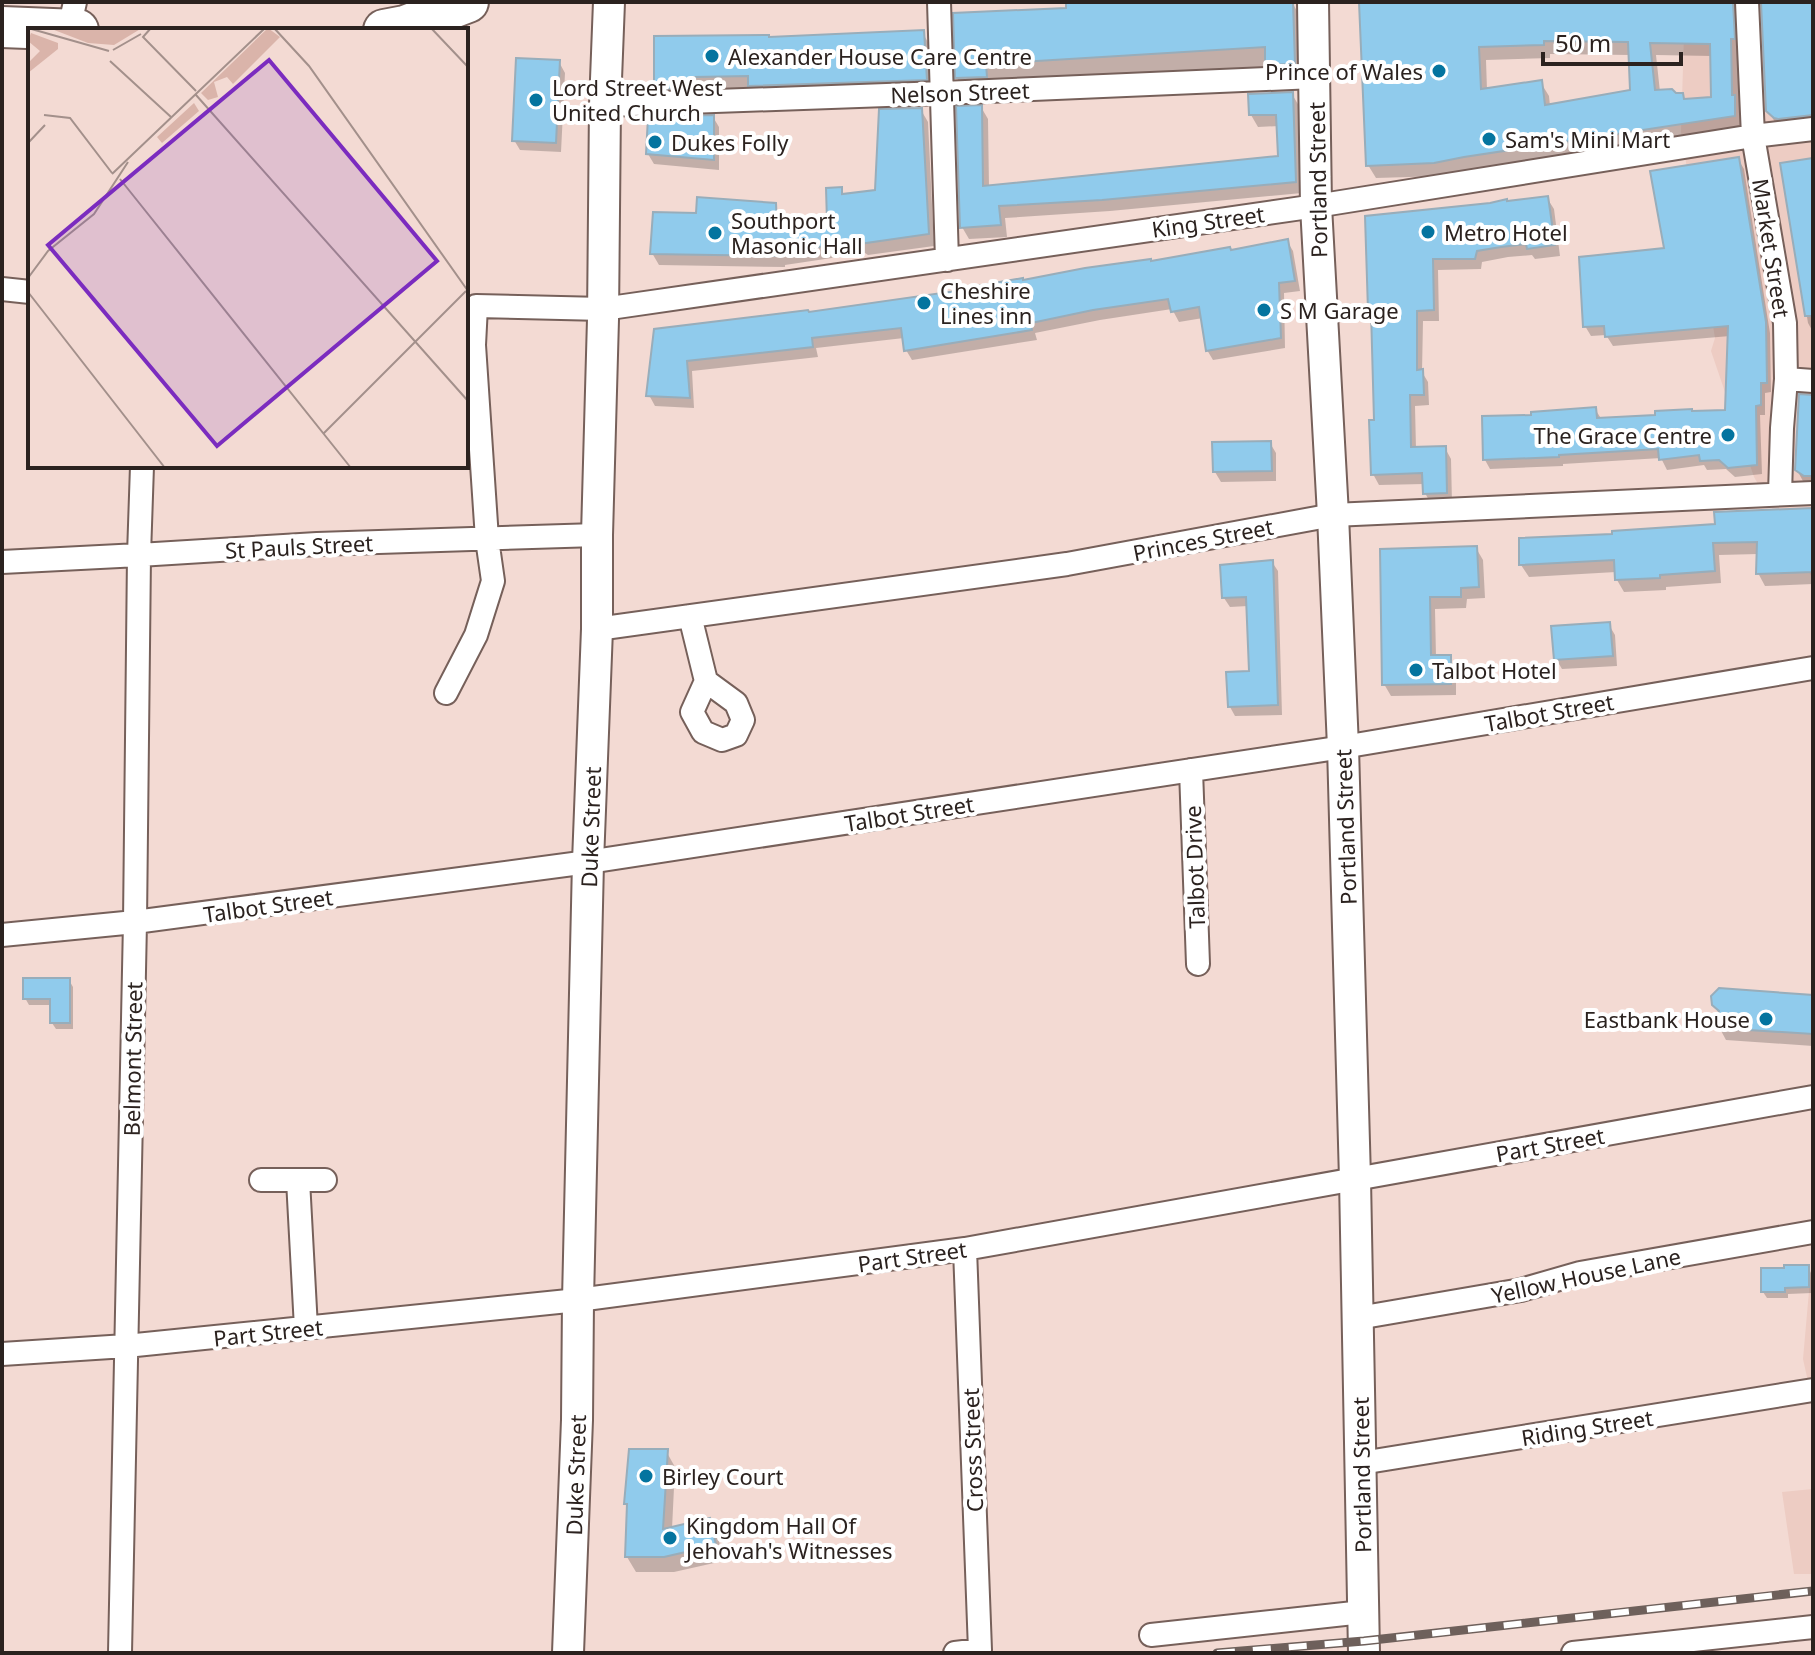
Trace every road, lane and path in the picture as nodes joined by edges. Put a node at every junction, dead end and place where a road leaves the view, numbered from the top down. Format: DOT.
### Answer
graph roads {
  1 [pos="75,2"];
  2 [pos="468,2"];
  3 [pos="609,2"];
  4 [pos="939,2"];
  5 [pos="1313,2"];
  6 [pos="1747,2"];
  7 [pos="2,27"];
  8 [pos="36,28"];
  9 [pos="69,28"];
  10 [pos="394,28"];
  11 [pos="1314,77"];
  12 [pos="942,93"];
  13 [pos="605,105"];
  14 [pos="1813,129"];
  15 [pos="1753,136"];
  16 [pos="1316,206"];
  17 [pos="947,260"];
  18 [pos="2,289"];
  19 [pos="28,292"];
  20 [pos="603,309"];
  21 [pos="470,344"];
  22 [pos="1786,379"];
  23 [pos="1813,381"];
  24 [pos="142,468"];
  25 [pos="1813,493"];
  26 [pos="1780,494"];
  27 [pos="1333,515"];
  28 [pos="597,535"];
  29 [pos="487,539"];
  30 [pos="139,555"];
  31 [pos="2,562"];
  32 [pos="690,616"];
  33 [pos="597,629"];
  34 [pos="1813,668"];
  35 [pos="706,681"];
  36 [pos="446,693"];
  37 [pos="1343,747"];
  38 [pos="1191,770"];
  39 [pos="588,862"];
  40 [pos="135,922"];
  41 [pos="2,935"];
  42 [pos="1198,964"];
  43 [pos="1813,1097"];
  44 [pos="1355,1179"];
  45 [pos="261,1180"];
  46 [pos="298,1180"];
  47 [pos="325,1180"];
  48 [pos="1813,1232"];
  49 [pos="965,1249"];
  50 [pos="578,1300"];
  51 [pos="1358,1318"];
  52 [pos="306,1328"];
  53 [pos="126,1346"];
  54 [pos="2,1354"];
  55 [pos="1813,1390"];
  56 [pos="1361,1463"];
  57 [pos="1363,1612"];
  58 [pos="1813,1627"];
  59 [pos="1151,1635"];
  60 [pos="120,1653"];
  61 [pos="568,1653"];
  62 [pos="955,1653"];
  63 [pos="1364,1653"];
  64 [pos="1573,1653"];
  1 -- 9 [label="street"];
  2 -- 10 [label="highway"];
  3 -- 13 [label="street, Duke Street"];
  4 -- 12 [label="street"];
  5 -- 11 [label="street, Portland Street"];
  6 -- 15 [label="street, Market Street"];
  7 -- 8 [label="highway"];
  11 -- 12 [label="street, Nelson Street"];
  11 -- 16 [label="street, Portland Street"];
  12 -- 13 [label="street, Nelson Street"];
  12 -- 17 [label="street"];
  13 -- 20 [label="street, Duke Street"];
  14 -- 15 [label="street, King Street"];
  15 -- 16 [label="street, King Street"];
  15 -- 22 [label="street, Market Street"];
  16 -- 17 [label="street, King Street"];
  16 -- 27 [label="street, Portland Street"];
  17 -- 20 [label="street, King Street"];
  18 -- 19 [label="street"];
  20 -- 21 [label="street, King Street"];
  20 -- 28 [label="street, Duke Street"];
  21 -- 29 [label="street"];
  22 -- 23 [label="street"];
  22 -- 26 [label="street, Market Street"];
  24 -- 30 [label="street, Belmont Street"];
  25 -- 26 [label="street, Princes Street"];
  26 -- 27 [label="street, Princes Street"];
  27 -- 32 [label="street, Princes Street"];
  27 -- 37 [label="street, Portland Street"];
  28 -- 29 [label="street, St Pauls Street"];
  28 -- 33 [label="street, Duke Street"];
  29 -- 30 [label="street, St Pauls Street"];
  29 -- 36 [label="street"];
  30 -- 31 [label="street, St Pauls Street"];
  30 -- 40 [label="street, Belmont Street"];
  32 -- 33 [label="street, Princes Street"];
  32 -- 35 [label="street"];
  33 -- 39 [label="street, Duke Street"];
  34 -- 37 [label="street, Talbot Street"];
  37 -- 38 [label="street, Talbot Street"];
  37 -- 44 [label="street, Portland Street"];
  38 -- 39 [label="street, Talbot Street"];
  38 -- 42 [label="street, Talbot Drive"];
  39 -- 40 [label="street, Talbot Street"];
  39 -- 50 [label="street, Duke Street"];
  40 -- 41 [label="street, Talbot Street"];
  40 -- 53 [label="street, Belmont Street"];
  43 -- 44 [label="street, Part Street"];
  44 -- 49 [label="street, Part Street"];
  44 -- 51 [label="street, Portland Street"];
  45 -- 46 [label="street"];
  46 -- 47 [label="street"];
  46 -- 52 [label="street"];
  48 -- 51 [label="street, Yellow House Lane"];
  49 -- 50 [label="street, Part Street"];
  49 -- 62 [label="street, Cross Street"];
  50 -- 52 [label="street, Part Street"];
  50 -- 61 [label="street, Duke Street"];
  51 -- 56 [label="street, Portland Street"];
  52 -- 53 [label="street, Part Street"];
  53 -- 54 [label="street, Part Street"];
  53 -- 60 [label="street, Belmont Street"];
  55 -- 56 [label="street, Riding Street"];
  56 -- 57 [label="street, Portland Street"];
  57 -- 59 [label="street"];
  57 -- 63 [label="street, Portland Street"];
  58 -- 64 [label="street"];
}
